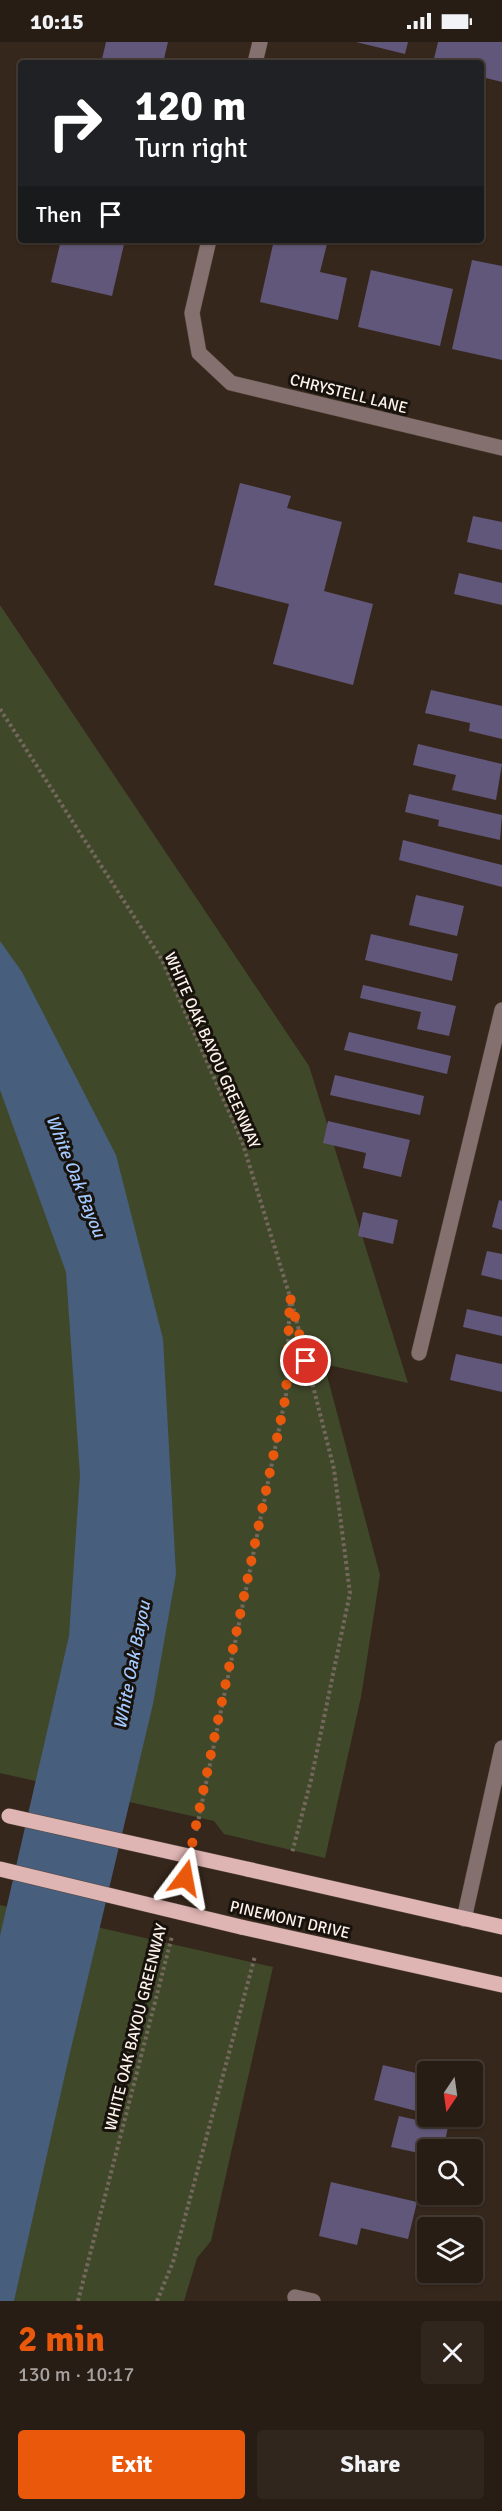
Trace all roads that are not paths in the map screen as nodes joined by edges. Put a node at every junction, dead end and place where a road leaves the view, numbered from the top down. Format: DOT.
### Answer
graph roads {
  1 [pos="260,42"];
  2 [pos="256,60"];
  3 [pos="208,243"];
  4 [pos="502,448"];
  5 [pos="502,1010"];
  6 [pos="419,1353"];
  7 [pos="502,1748"];
  8 [pos="0,1814"];
  9 [pos="0,1869"];
  10 [pos="465,1918"];
  11 [pos="502,1927"];
  12 [pos="502,1985"];
  13 [pos="295,2297"];
  14 [pos="313,2301"];
  1 -- 2 [label="street"];
  3 -- 4 [label="street, CHRYSTELL LANE"];
  5 -- 6 [label="street"];
  7 -- 10 [label="street"];
  8 -- 10 [label="main road, bridge"];
  9 -- 12 [label="main road, PINEMONT DRIVE, bridge"];
  10 -- 11 [label="main road"];
  13 -- 14 [label="street"];
}
